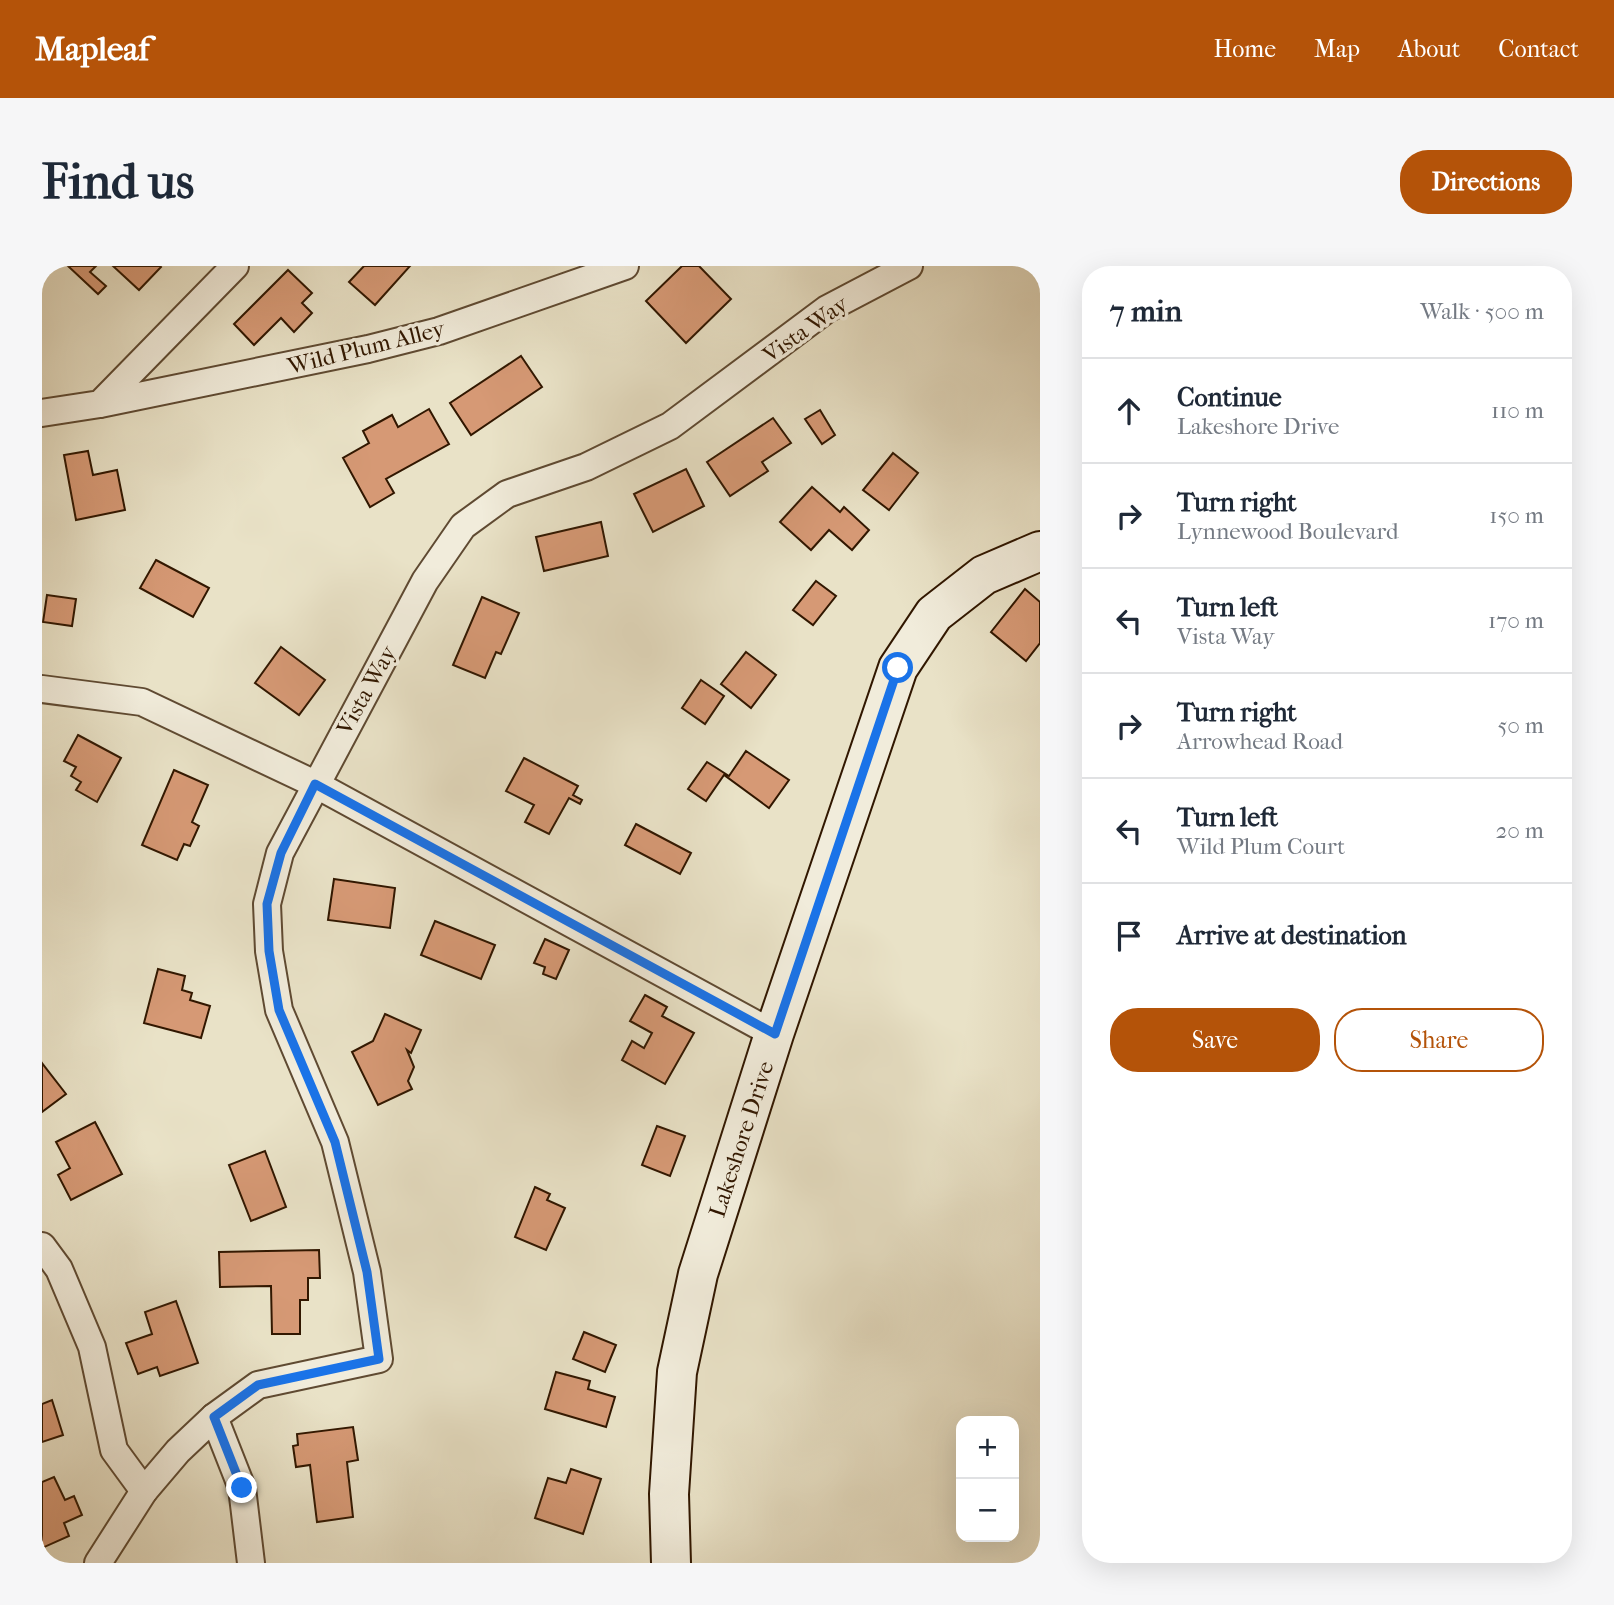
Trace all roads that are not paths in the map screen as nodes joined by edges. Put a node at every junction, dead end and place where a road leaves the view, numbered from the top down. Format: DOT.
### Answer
graph roads {
  1 [pos="235,266"];
  2 [pos="625,266"];
  3 [pos="909,266"];
  4 [pos="100,404"];
  5 [pos="42,413"];
  6 [pos="1040,551"];
  7 [pos="42,689"];
  8 [pos="315,784"];
  9 [pos="775,1034"];
  10 [pos="42,1245"];
  11 [pos="214,1417"];
  12 [pos="144,1491"];
  13 [pos="98,1563"];
  14 [pos="251,1563"];
  15 [pos="671,1563"];
  1 -- 4 [label="street"];
  2 -- 4 [label="street, Wild Plum Alley"];
  3 -- 8 [label="street, Vista Way"];
  4 -- 5 [label="street, Wild Plum Alley"];
  6 -- 9 [label="main road, Lakeshore Drive"];
  7 -- 8 [label="street"];
  8 -- 9 [label="street"];
  8 -- 11 [label="street, Vista Way"];
  9 -- 15 [label="main road, Lakeshore Drive"];
  10 -- 12 [label="street"];
  11 -- 12 [label="street"];
  11 -- 14 [label="street"];
  12 -- 13 [label="street"];
}
